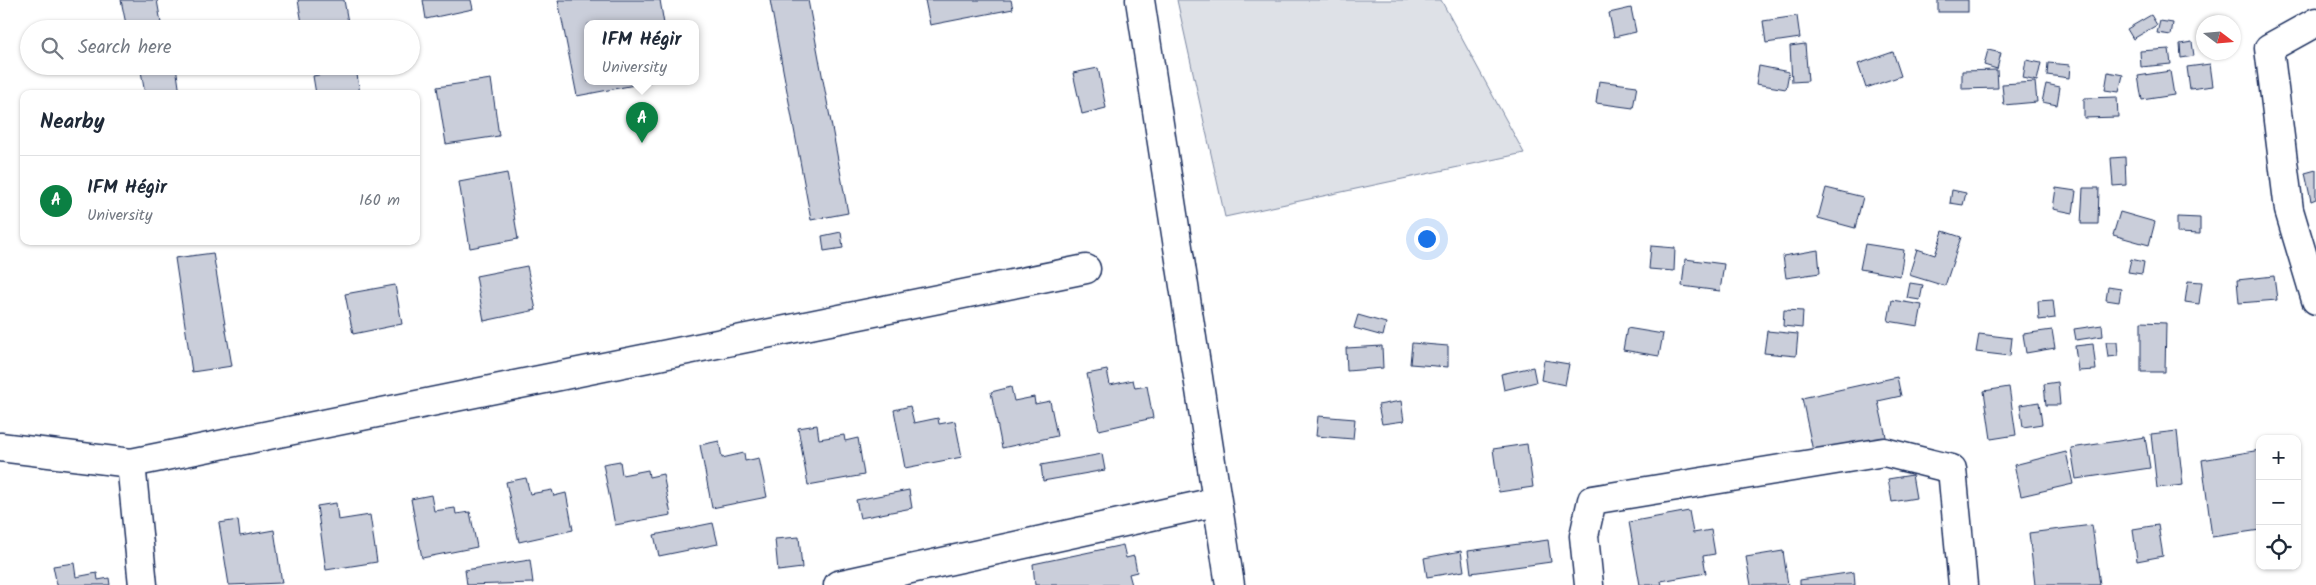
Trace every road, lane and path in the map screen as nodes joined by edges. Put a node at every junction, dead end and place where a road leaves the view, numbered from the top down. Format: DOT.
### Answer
graph roads {
  1 [pos="1140,0"];
  2 [pos="2316,22"];
  3 [pos="1086,270"];
  4 [pos="2316,300"];
  5 [pos="0,447"];
  6 [pos="131,463"];
  7 [pos="1215,502"];
  8 [pos="143,585"];
  9 [pos="838,585"];
  10 [pos="1230,585"];
  11 [pos="1589,585"];
  12 [pos="1963,585"];
  1 -- 7 [label="street"];
  2 -- 4 [label="street"];
  3 -- 6 [label="street"];
  5 -- 6 [label="street"];
  6 -- 8 [label="street"];
  7 -- 9 [label="street"];
  7 -- 10 [label="street"];
  11 -- 12 [label="street"];
}
